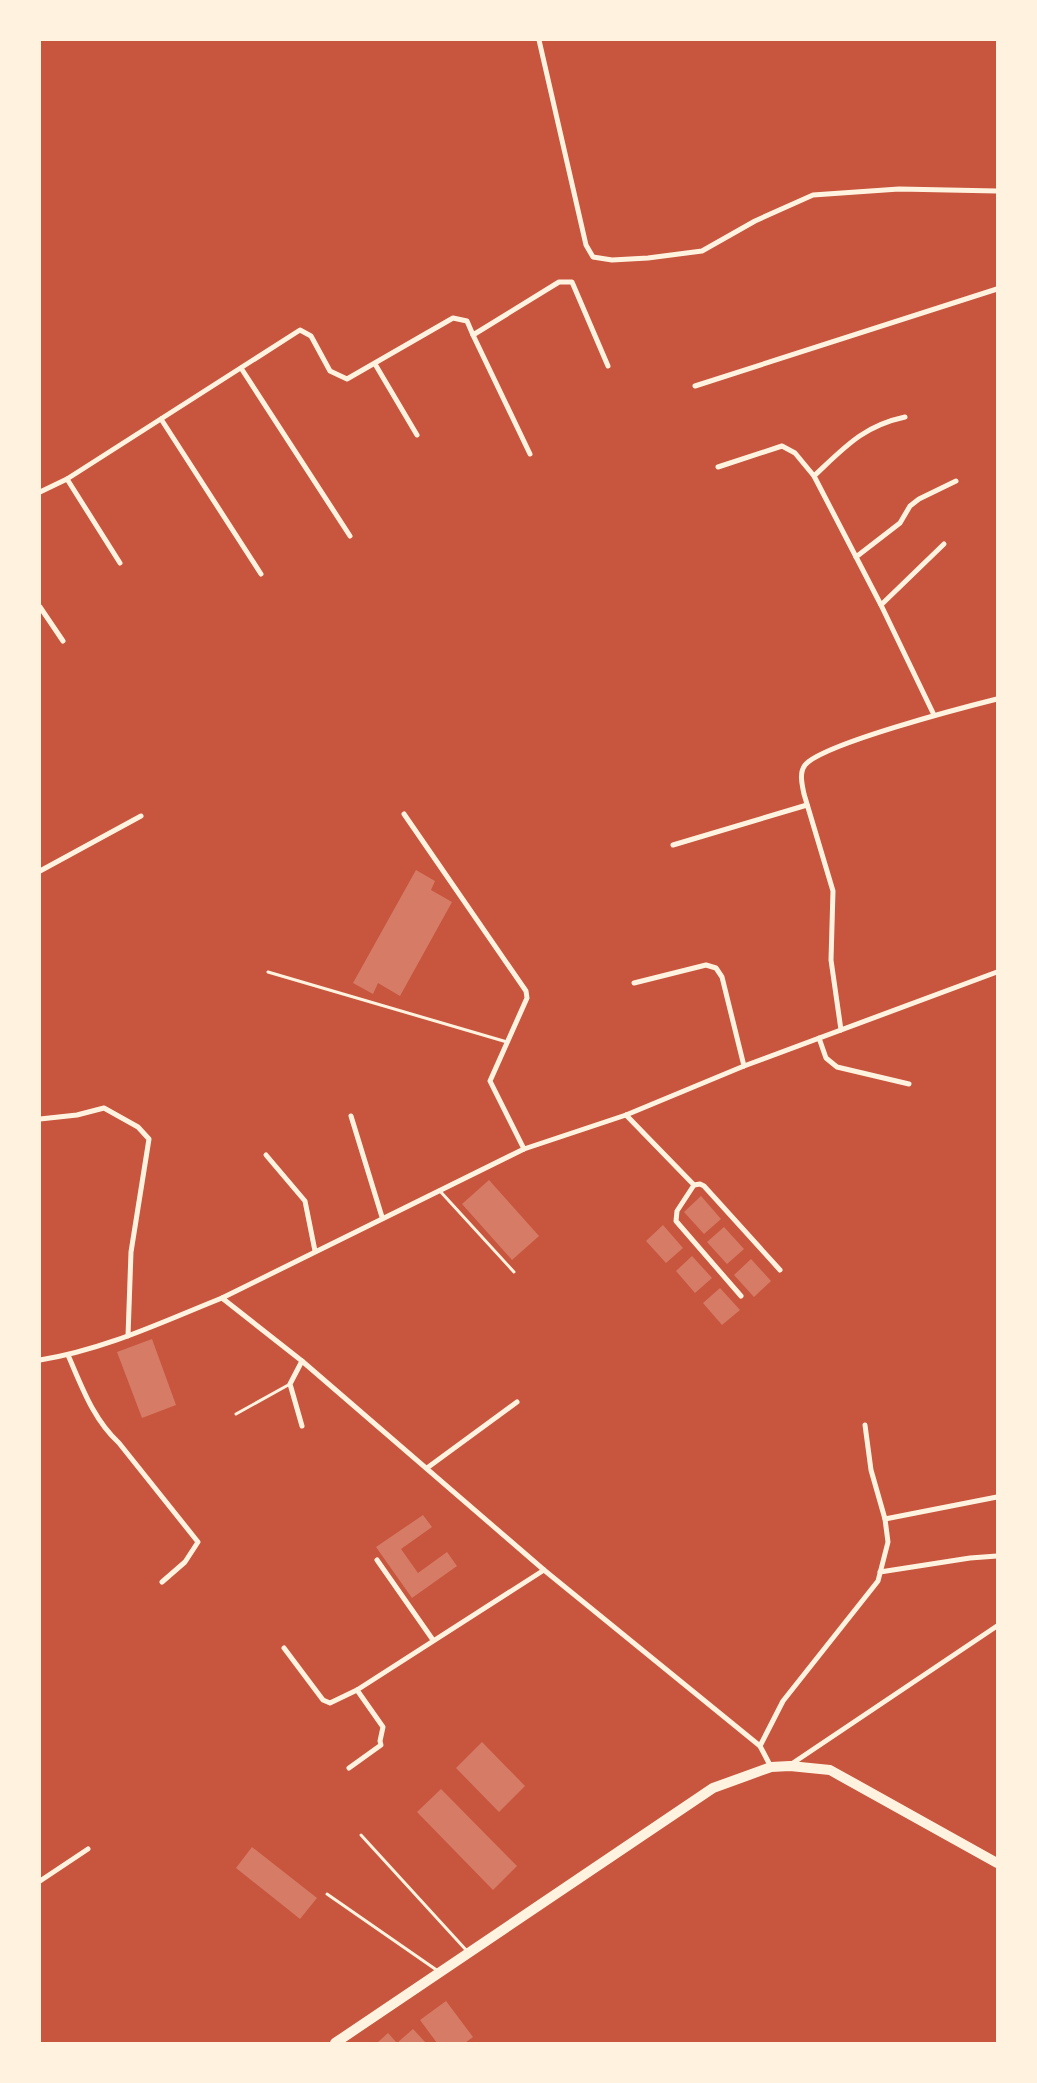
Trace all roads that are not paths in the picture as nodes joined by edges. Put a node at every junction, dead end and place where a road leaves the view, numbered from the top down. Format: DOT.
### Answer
graph roads {
  1 [pos="539,40"];
  2 [pos="997,191"];
  3 [pos="997,289"];
  4 [pos="473,335"];
  5 [pos="375,364"];
  6 [pos="608,366"];
  7 [pos="242,368"];
  8 [pos="695,386"];
  9 [pos="905,416"];
  10 [pos="161,419"];
  11 [pos="417,435"];
  12 [pos="530,454"];
  13 [pos="718,467"];
  14 [pos="814,476"];
  15 [pos="67,479"];
  16 [pos="956,481"];
  17 [pos="40,492"];
  18 [pos="350,536"];
  19 [pos="944,544"];
  20 [pos="856,557"];
  21 [pos="120,563"];
  22 [pos="261,574"];
  23 [pos="881,605"];
  24 [pos="40,608"];
  25 [pos="63,641"];
  26 [pos="997,699"];
  27 [pos="934,715"];
  28 [pos="807,805"];
  29 [pos="404,814"];
  30 [pos="141,816"];
  31 [pos="673,845"];
  32 [pos="40,871"];
  33 [pos="268,972"];
  34 [pos="997,972"];
  35 [pos="634,983"];
  36 [pos="841,1030"];
  37 [pos="819,1038"];
  38 [pos="507,1042"];
  39 [pos="744,1066"];
  40 [pos="909,1084"];
  41 [pos="626,1115"];
  42 [pos="351,1116"];
  43 [pos="40,1119"];
  44 [pos="524,1148"];
  45 [pos="266,1156"];
  46 [pos="694,1185"];
  47 [pos="438,1189"];
  48 [pos="382,1217"];
  49 [pos="315,1251"];
  50 [pos="780,1270"];
  51 [pos="514,1272"];
  52 [pos="741,1296"];
  53 [pos="222,1298"];
  54 [pos="128,1336"];
  55 [pos="68,1355"];
  56 [pos="40,1360"];
  57 [pos="302,1361"];
  58 [pos="290,1384"];
  59 [pos="517,1402"];
  60 [pos="236,1414"];
  61 [pos="865,1425"];
  62 [pos="302,1426"];
  63 [pos="426,1468"];
  64 [pos="997,1497"];
  65 [pos="885,1520"];
  66 [pos="997,1556"];
  67 [pos="377,1560"];
  68 [pos="544,1570"];
  69 [pos="880,1572"];
  70 [pos="162,1582"];
  71 [pos="997,1626"];
  72 [pos="433,1640"];
  73 [pos="284,1648"];
  74 [pos="357,1690"];
  75 [pos="760,1746"];
  76 [pos="790,1766"];
  77 [pos="771,1767"];
  78 [pos="348,1768"];
  79 [pos="361,1836"];
  80 [pos="88,1849"];
  81 [pos="997,1863"];
  82 [pos="40,1881"];
  83 [pos="327,1894"];
  84 [pos="469,1952"];
  85 [pos="438,1972"];
  86 [pos="339,2042"];
  1 -- 2 [label="street"];
  3 -- 8 [label="street"];
  4 -- 5 [label="street"];
  4 -- 6 [label="street"];
  4 -- 12 [label="street"];
  5 -- 7 [label="street"];
  5 -- 11 [label="street"];
  7 -- 10 [label="street"];
  7 -- 18 [label="street"];
  9 -- 14 [label="street"];
  10 -- 15 [label="street"];
  10 -- 22 [label="street"];
  13 -- 14 [label="street"];
  14 -- 20 [label="street"];
  15 -- 17 [label="street"];
  15 -- 21 [label="street"];
  16 -- 20 [label="street"];
  19 -- 23 [label="street"];
  20 -- 23 [label="street"];
  23 -- 27 [label="street"];
  24 -- 25 [label="street"];
  26 -- 27 [label="street"];
  27 -- 28 [label="street"];
  28 -- 31 [label="street"];
  28 -- 36 [label="street"];
  29 -- 38 [label="street"];
  30 -- 32 [label="street"];
  33 -- 38 [label="lane"];
  34 -- 36 [label="street"];
  35 -- 39 [label="street"];
  36 -- 37 [label="street"];
  37 -- 39 [label="street"];
  37 -- 40 [label="street"];
  38 -- 44 [label="street"];
  39 -- 41 [label="street"];
  41 -- 44 [label="street"];
  41 -- 46 [label="street"];
  42 -- 48 [label="street"];
  43 -- 54 [label="street"];
  44 -- 47 [label="street"];
  45 -- 49 [label="street"];
  46 -- 50 [label="street"];
  46 -- 52 [label="street"];
  47 -- 48 [label="street"];
  47 -- 51 [label="lane"];
  48 -- 49 [label="street"];
  49 -- 53 [label="street"];
  53 -- 54 [label="street"];
  53 -- 57 [label="street"];
  54 -- 55 [label="street"];
  55 -- 56 [label="street"];
  55 -- 70 [label="street"];
  57 -- 58 [label="street"];
  57 -- 63 [label="street"];
  58 -- 60 [label="lane"];
  58 -- 62 [label="street"];
  59 -- 63 [label="street"];
  61 -- 65 [label="street"];
  63 -- 68 [label="street"];
  64 -- 65 [label="street"];
  65 -- 69 [label="street"];
  66 -- 69 [label="street"];
  67 -- 72 [label="street"];
  68 -- 72 [label="street"];
  68 -- 75 [label="street"];
  69 -- 75 [label="street"];
  71 -- 76 [label="street"];
  72 -- 74 [label="street"];
  73 -- 74 [label="street"];
  74 -- 78 [label="street"];
  75 -- 77 [label="street"];
  76 -- 77 [label="main road"];
  76 -- 81 [label="main road"];
  77 -- 84 [label="main road"];
  79 -- 84 [label="lane"];
  80 -- 82 [label="street"];
  83 -- 85 [label="lane"];
  84 -- 85 [label="main road"];
  85 -- 86 [label="main road"];
}
